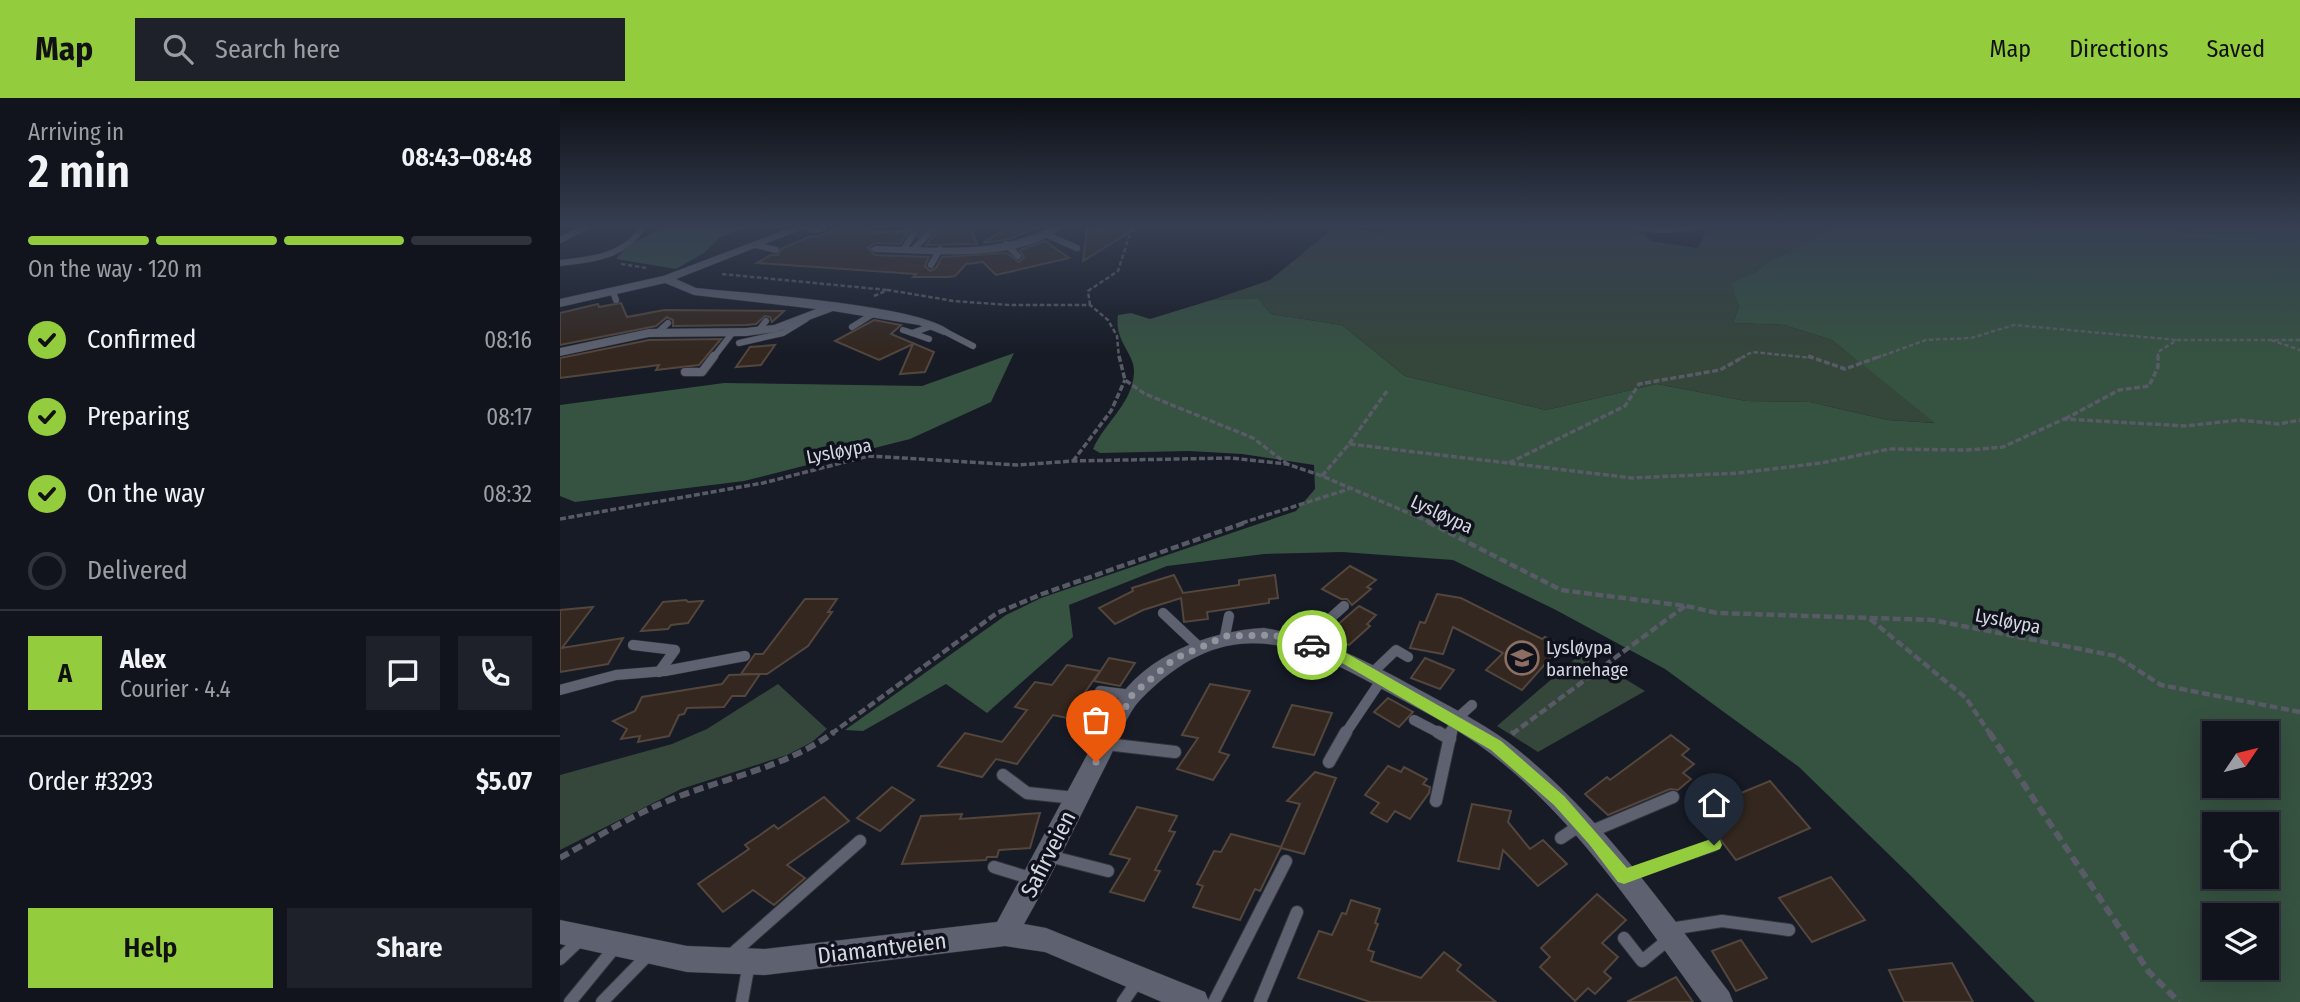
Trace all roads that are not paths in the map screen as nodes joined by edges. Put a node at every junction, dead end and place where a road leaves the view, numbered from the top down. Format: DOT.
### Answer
graph roads {
  1 [pos="692,269"];
  2 [pos="666,279"];
  3 [pos="560,303"];
  4 [pos="831,307"];
  5 [pos="876,313"];
  6 [pos="806,319"];
  7 [pos="668,323"];
  8 [pos="852,327"];
  9 [pos="903,330"];
  10 [pos="944,331"];
  11 [pos="930,332"];
  12 [pos="657,333"];
  13 [pos="912,333"];
  14 [pos="736,338"];
  15 [pos="973,345"];
  16 [pos="560,352"];
  17 [pos="685,373"];
  18 [pos="1344,606"];
  19 [pos="1163,613"];
  20 [pos="1304,642"];
  21 [pos="633,645"];
  22 [pos="1198,646"];
  23 [pos="745,656"];
  24 [pos="1408,657"];
  25 [pos="659,672"];
  26 [pos="1377,676"];
  27 [pos="560,690"];
  28 [pos="1100,691"];
  29 [pos="1132,695"];
  30 [pos="1472,705"];
  31 [pos="1414,720"];
  32 [pos="1452,730"];
  33 [pos="1106,744"];
  34 [pos="1175,752"];
  35 [pos="1329,762"];
  36 [pos="1003,775"];
  37 [pos="1673,797"];
  38 [pos="1076,798"];
  39 [pos="1436,801"];
  40 [pos="1584,829"];
  41 [pos="1561,838"];
  42 [pos="860,841"];
  43 [pos="1714,845"];
  44 [pos="1048,855"];
  45 [pos="1286,861"];
  46 [pos="994,867"];
  47 [pos="1108,871"];
  48 [pos="1624,877"];
  49 [pos="1035,879"];
  50 [pos="1297,912"];
  51 [pos="1789,930"];
  52 [pos="1005,934"];
  53 [pos="1668,934"];
  54 [pos="572,935"];
  55 [pos="1625,938"];
  56 [pos="617,944"];
  57 [pos="651,951"];
  58 [pos="560,960"];
  59 [pos="737,961"];
  60 [pos="1140,978"];
  61 [pos="570,1002"];
  62 [pos="602,1002"];
  63 [pos="742,1002"];
  64 [pos="1123,1002"];
  65 [pos="1195,1002"];
  66 [pos="1214,1002"];
  67 [pos="1260,1002"];
  68 [pos="1719,1002"];
  1 -- 2 [label="street"];
  2 -- 3 [label="street"];
  2 -- 4 [label="street"];
  4 -- 5 [label="street"];
  4 -- 6 [label="street"];
  5 -- 8 [label="lane"];
  5 -- 11 [label="street"];
  6 -- 14 [label="street"];
  6 -- 14 [label="lane"];
  7 -- 12 [label="lane"];
  9 -- 13 [label="lane"];
  10 -- 11 [label="street"];
  10 -- 15 [label="lane"];
  11 -- 13 [label="lane"];
  11 -- 13 [label="lane"];
  12 -- 14 [label="street"];
  12 -- 16 [label="street"];
  14 -- 17 [label="lane"];
  18 -- 20 [label="lane"];
  19 -- 22 [label="lane"];
  20 -- 22 [label="street, Safirveien"];
  20 -- 26 [label="street, Safirveien"];
  21 -- 25 [label="lane"];
  22 -- 29 [label="street, Safirveien"];
  23 -- 25 [label="lane"];
  24 -- 26 [label="lane"];
  25 -- 27 [label="lane"];
  26 -- 32 [label="street, Safirveien"];
  26 -- 35 [label="lane"];
  28 -- 29 [label="lane"];
  29 -- 33 [label="street, Safirveien"];
  30 -- 32 [label="lane"];
  31 -- 32 [label="lane"];
  32 -- 39 [label="lane"];
  32 -- 40 [label="street, Safirveien"];
  33 -- 34 [label="lane"];
  33 -- 38 [label="street, Safirveien"];
  36 -- 38 [label="lane"];
  37 -- 40 [label="lane"];
  38 -- 44 [label="street, Safirveien"];
  40 -- 41 [label="lane"];
  40 -- 48 [label="street, Safirveien"];
  42 -- 59 [label="lane"];
  43 -- 48 [label="lane"];
  44 -- 47 [label="lane"];
  44 -- 49 [label="street, Safirveien"];
  45 -- 66 [label="lane"];
  46 -- 49 [label="lane"];
  48 -- 53 [label="street, Safirveien"];
  49 -- 52 [label="street, Safirveien"];
  50 -- 67 [label="lane"];
  51 -- 53 [label="lane"];
  52 -- 59 [label="street, Diamantveien"];
  52 -- 60 [label="street, Diamantveien"];
  53 -- 55 [label="lane"];
  53 -- 68 [label="street, Safirveien"];
  54 -- 56 [label="street, Diamantveien"];
  54 -- 58 [label="lane"];
  56 -- 57 [label="street, Diamantveien"];
  56 -- 61 [label="lane"];
  57 -- 59 [label="street, Diamantveien"];
  57 -- 62 [label="lane"];
  59 -- 63 [label="lane"];
  60 -- 64 [label="lane"];
  60 -- 65 [label="street, Diamantveien"];
}
